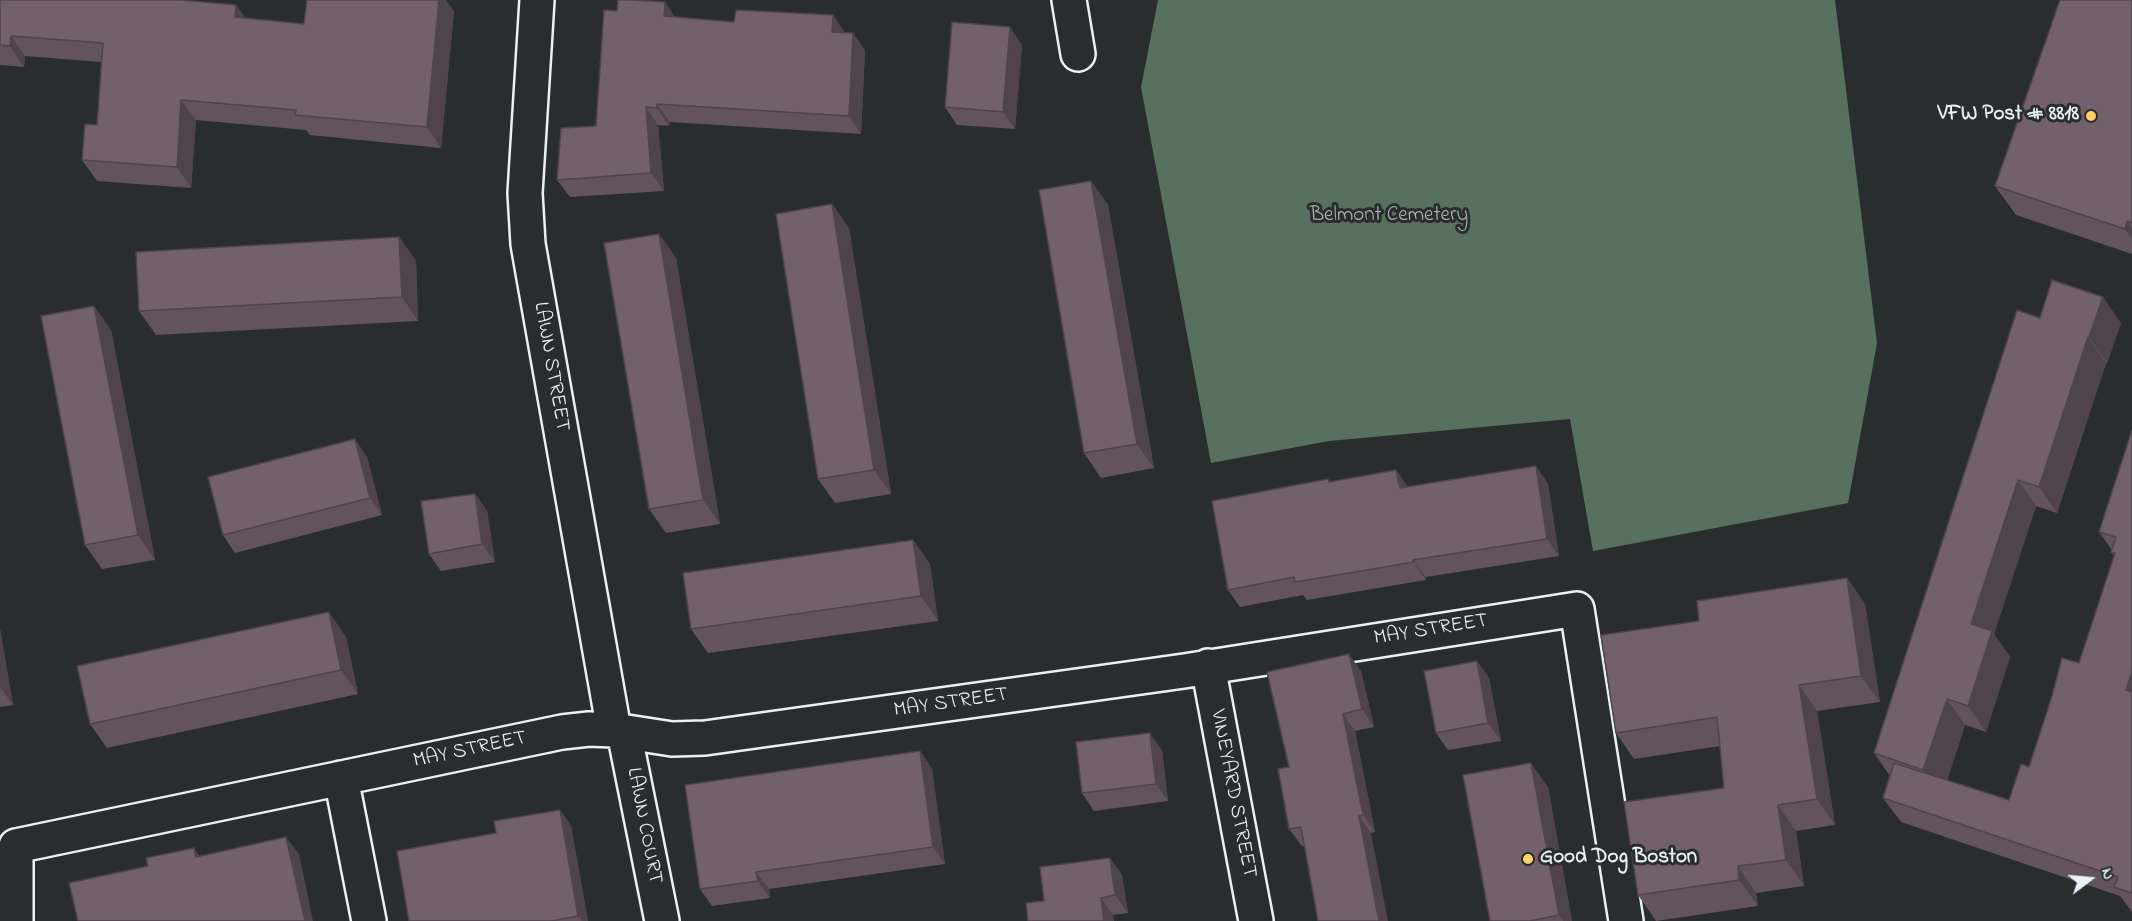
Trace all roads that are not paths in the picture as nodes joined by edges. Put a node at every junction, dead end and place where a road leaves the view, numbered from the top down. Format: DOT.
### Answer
graph roads {
  1 [pos="537,0"];
  2 [pos="1069,0"];
  3 [pos="1078,54"];
  4 [pos="1208,666"];
  5 [pos="619,731"];
  6 [pos="341,778"];
  7 [pos="8,842"];
  8 [pos="16,921"];
  9 [pos="369,921"];
  10 [pos="662,921"];
  11 [pos="1256,921"];
  12 [pos="1626,921"];
  1 -- 5 [label="street, LAWN STREET"];
  2 -- 3 [label="street"];
  4 -- 5 [label="street, MAY STREET"];
  4 -- 11 [label="street, VINEYARD STREET"];
  4 -- 12 [label="street, MAY STREET"];
  5 -- 6 [label="street, MAY STREET"];
  5 -- 10 [label="street, LAWN COURT"];
  6 -- 7 [label="street, MAY STREET"];
  6 -- 9 [label="street"];
  7 -- 8 [label="street"];
}
